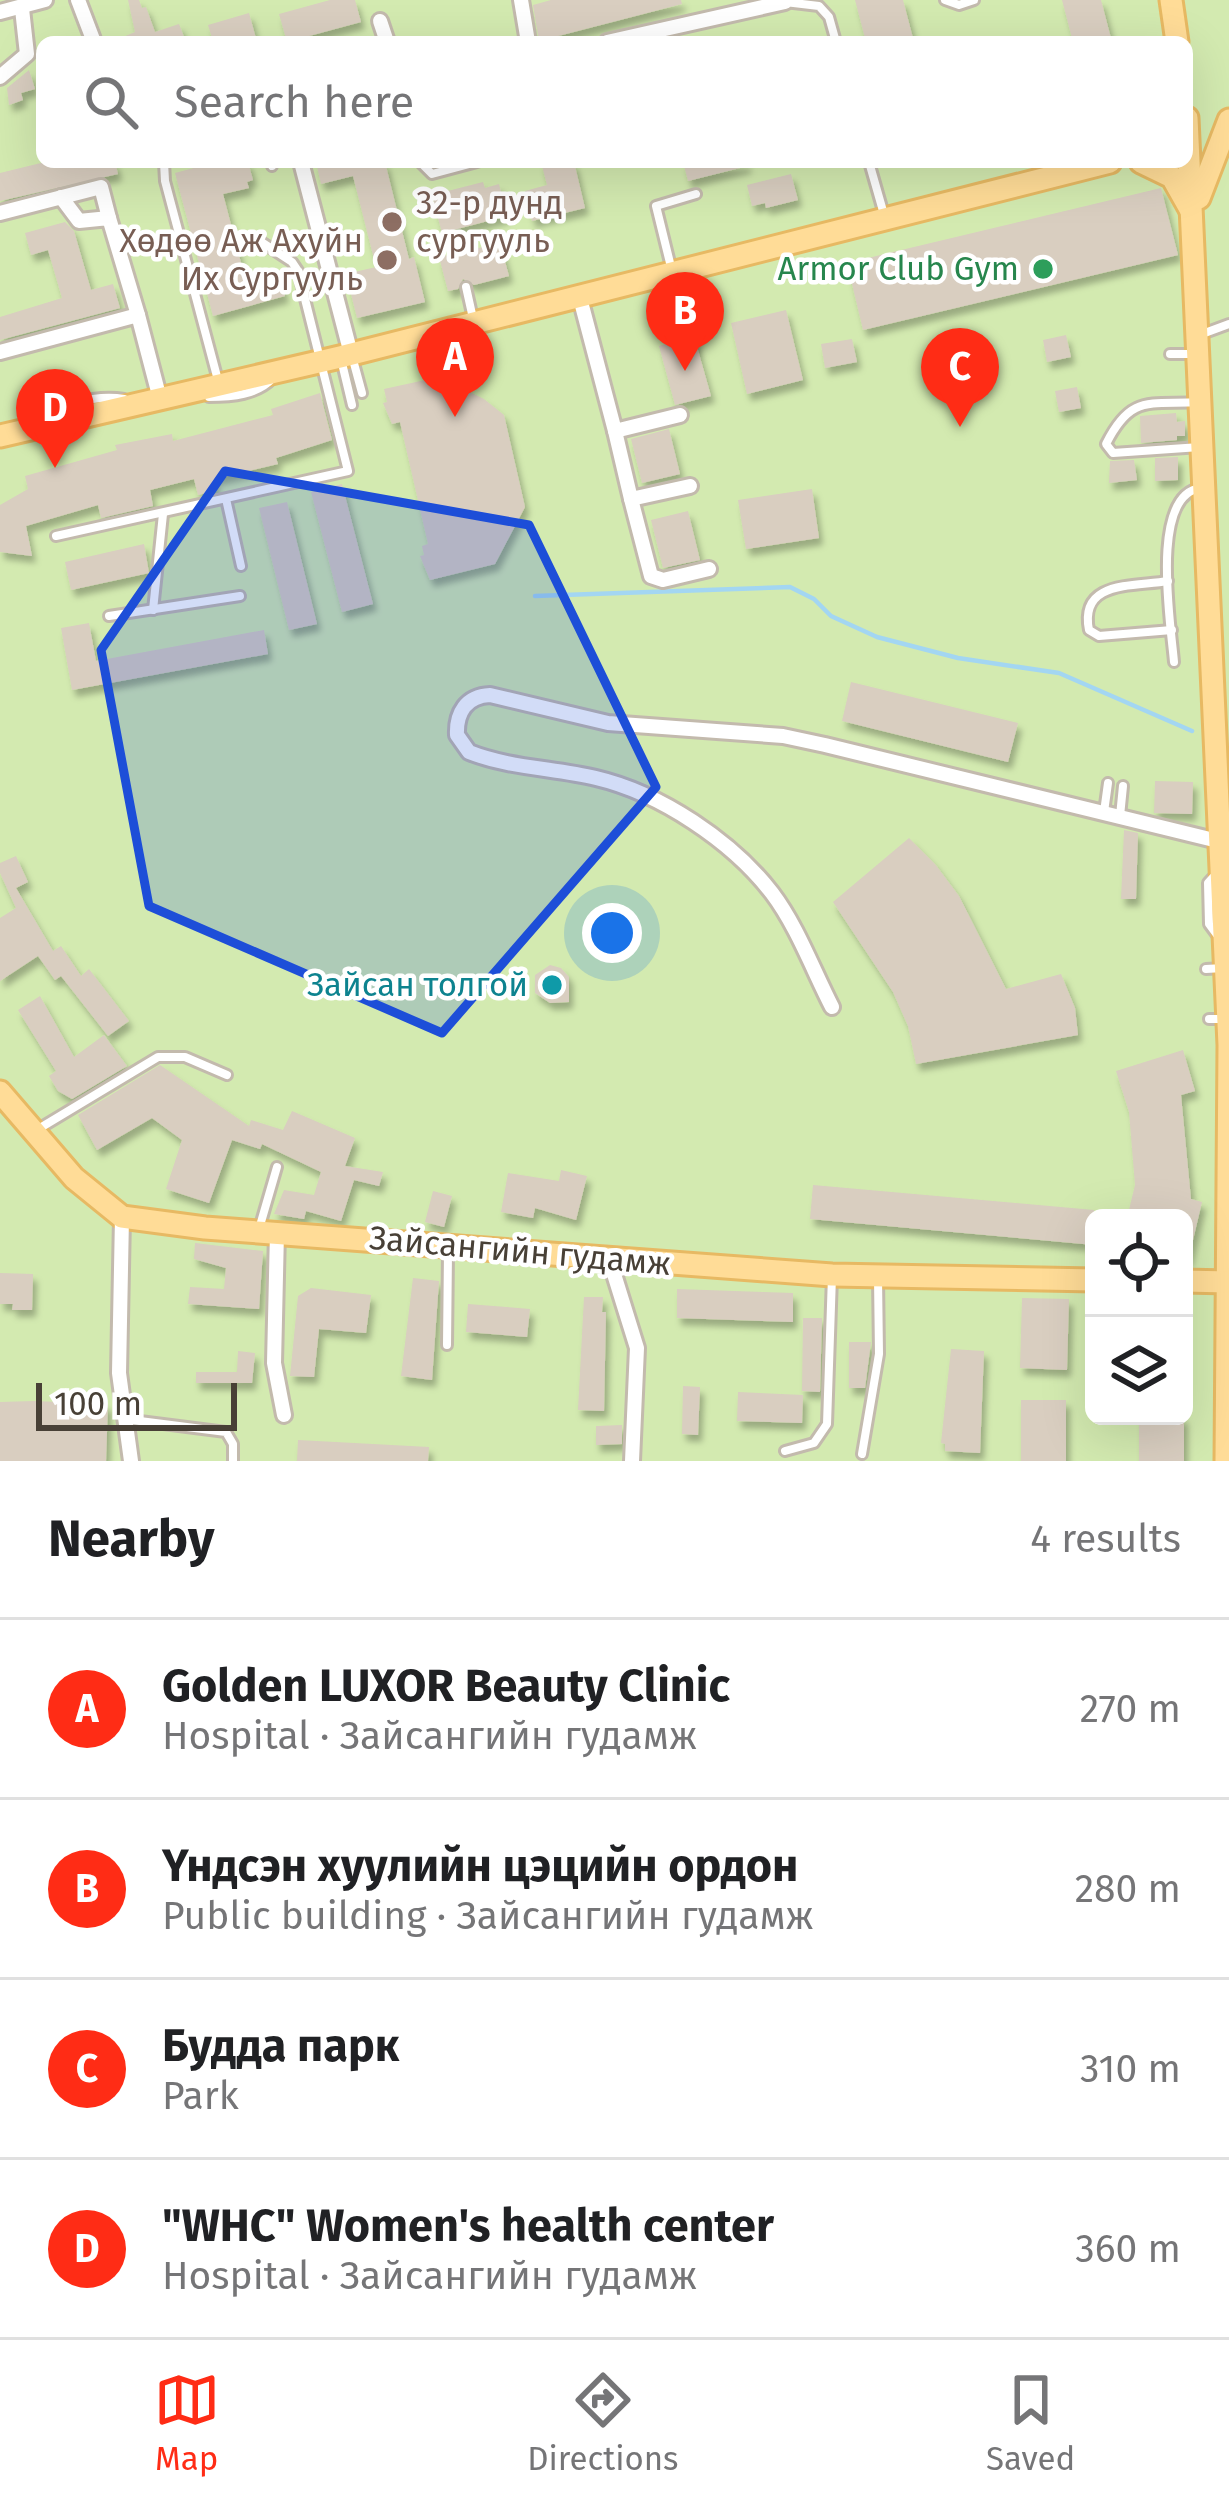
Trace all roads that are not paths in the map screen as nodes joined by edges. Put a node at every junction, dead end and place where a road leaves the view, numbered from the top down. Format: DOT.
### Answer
graph roads {
  1 [pos="45,0"];
  2 [pos="78,0"];
  3 [pos="521,0"];
  4 [pos="945,0"];
  5 [pos="974,0"];
  6 [pos="1175,1"];
  7 [pos="785,2"];
  8 [pos="22,9"];
  9 [pos="0,12"];
  10 [pos="380,21"];
  11 [pos="92,36"];
  12 [pos="385,36"];
  13 [pos="527,36"];
  14 [pos="634,36"];
  15 [pos="834,36"];
  16 [pos="1177,36"];
  17 [pos="0,77"];
  18 [pos="1229,117"];
  19 [pos="1193,127"];
  20 [pos="164,168"];
  21 [pos="302,168"];
  22 [pos="426,168"];
  23 [pos="454,168"];
  24 [pos="871,168"];
  25 [pos="1087,168"];
  26 [pos="1153,168"];
  27 [pos="1190,168"];
  28 [pos="696,194"];
  29 [pos="61,197"];
  30 [pos="0,213"];
  31 [pos="1193,215"];
  32 [pos="109,218"];
  33 [pos="885,220"];
  34 [pos="260,241"];
  35 [pos="672,273"];
  36 [pos="466,286"];
  37 [pos="580,298"];
  38 [pos="138,315"];
  39 [pos="474,324"];
  40 [pos="1229,324"];
  41 [pos="1198,345"];
  42 [pos="0,352"];
  43 [pos="1170,354"];
  44 [pos="338,358"];
  45 [pos="278,372"];
  46 [pos="219,386"];
  47 [pos="362,393"];
  48 [pos="166,398"];
  49 [pos="1201,402"];
  50 [pos="352,405"];
  51 [pos="680,415"];
  52 [pos="615,431"];
  53 [pos="9,434"];
  54 [pos="1202,447"];
  55 [pos="690,486"];
  56 [pos="1204,488"];
  57 [pos="226,499"];
  58 [pos="631,499"];
  59 [pos="163,514"];
  60 [pos="56,536"];
  61 [pos="241,566"];
  62 [pos="709,568"];
  63 [pos="1168,581"];
  64 [pos="240,596"];
  65 [pos="153,610"];
  66 [pos="110,616"];
  67 [pos="1172,630"];
  68 [pos="1174,662"];
  69 [pos="1108,783"];
  70 [pos="1123,786"];
  71 [pos="1112,816"];
  72 [pos="1221,851"];
  73 [pos="1227,938"];
  74 [pos="832,1007"];
  75 [pos="1222,1019"];
  76 [pos="1229,1045"];
  77 [pos="227,1075"];
  78 [pos="0,1092"];
  79 [pos="34,1132"];
  80 [pos="277,1167"];
  81 [pos="122,1217"];
  82 [pos="268,1231"];
  83 [pos="448,1244"];
  84 [pos="610,1258"];
  85 [pos="832,1275"];
  86 [pos="878,1276"];
  87 [pos="1085,1280"];
  88 [pos="1193,1281"];
  89 [pos="1229,1282"];
  90 [pos="447,1345"];
  91 [pos="284,1415"];
  92 [pos="123,1419"];
  93 [pos="785,1451"];
  94 [pos="862,1454"];
  95 [pos="131,1461"];
  96 [pos="232,1461"];
  97 [pos="632,1461"];
  98 [pos="1226,1461"];
  1 -- 8 [label="street"];
  2 -- 11 [label="street"];
  3 -- 13 [label="street"];
  4 -- 5 [label="lane"];
  6 -- 16 [label="main road"];
  7 -- 14 [label="street"];
  7 -- 15 [label="lane"];
  8 -- 9 [label="street"];
  8 -- 17 [label="street"];
  10 -- 12 [label="street"];
  18 -- 19 [label="main road"];
  18 -- 31 [label="main road"];
  20 -- 46 [label="lane"];
  21 -- 44 [label="street"];
  22 -- 23 [label="lane"];
  24 -- 33 [label="lane"];
  25 -- 33 [label="main road"];
  26 -- 31 [label="main road"];
  27 -- 31 [label="main road"];
  28 -- 35 [label="lane"];
  29 -- 30 [label="street"];
  29 -- 32 [label="street"];
  29 -- 32 [label="street"];
  31 -- 41 [label="main road"];
  32 -- 38 [label="street"];
  33 -- 35 [label="main road"];
  34 -- 44 [label="lane"];
  35 -- 37 [label="main road"];
  36 -- 39 [label="lane"];
  37 -- 39 [label="main road"];
  37 -- 52 [label="street"];
  38 -- 42 [label="street"];
  38 -- 48 [label="street"];
  39 -- 44 [label="main road"];
  40 -- 41 [label="lane"];
  41 -- 43 [label="lane"];
  41 -- 49 [label="main road"];
  44 -- 45 [label="main road"];
  44 -- 47 [label="lane"];
  44 -- 50 [label="lane"];
  44 -- 57 [label="lane"];
  45 -- 46 [label="main road"];
  45 -- 48 [label="lane"];
  46 -- 48 [label="main road"];
  48 -- 53 [label="main road"];
  49 -- 54 [label="main road"];
  49 -- 54 [label="lane"];
  51 -- 52 [label="street"];
  52 -- 58 [label="street"];
  54 -- 56 [label="main road"];
  55 -- 58 [label="street"];
  56 -- 63 [label="lane"];
  56 -- 72 [label="main road"];
  57 -- 59 [label="lane"];
  57 -- 61 [label="lane"];
  58 -- 62 [label="street"];
  59 -- 60 [label="lane"];
  59 -- 65 [label="lane"];
  63 -- 67 [label="lane"];
  63 -- 67 [label="lane"];
  64 -- 65 [label="lane"];
  65 -- 66 [label="lane"];
  67 -- 68 [label="lane"];
  69 -- 71 [label="lane"];
  70 -- 71 [label="lane"];
  71 -- 72 [label="street"];
  71 -- 74 [label="street"];
  72 -- 73 [label="main road"];
  73 -- 75 [label="main road"];
  75 -- 76 [label="main road"];
  76 -- 89 [label="main road"];
  77 -- 79 [label="lane"];
  78 -- 79 [label="main road"];
  79 -- 81 [label="main road"];
  80 -- 82 [label="lane"];
  81 -- 82 [label="main road, Зайсангийн гудамж"];
  81 -- 92 [label="street"];
  82 -- 83 [label="main road, Зайсангийн гудамж"];
  82 -- 91 [label="street"];
  83 -- 84 [label="main road, Зайсангийн гудамж"];
  83 -- 90 [label="lane"];
  84 -- 85 [label="main road, Зайсангийн гудамж"];
  84 -- 97 [label="street"];
  85 -- 86 [label="main road, Зайсангийн гудамж"];
  85 -- 93 [label="lane"];
  86 -- 87 [label="main road, Зайсангийн гудамж"];
  86 -- 94 [label="lane"];
  88 -- 89 [label="main road"];
  89 -- 98 [label="main road"];
  92 -- 95 [label="street"];
  92 -- 96 [label="lane"];
}
